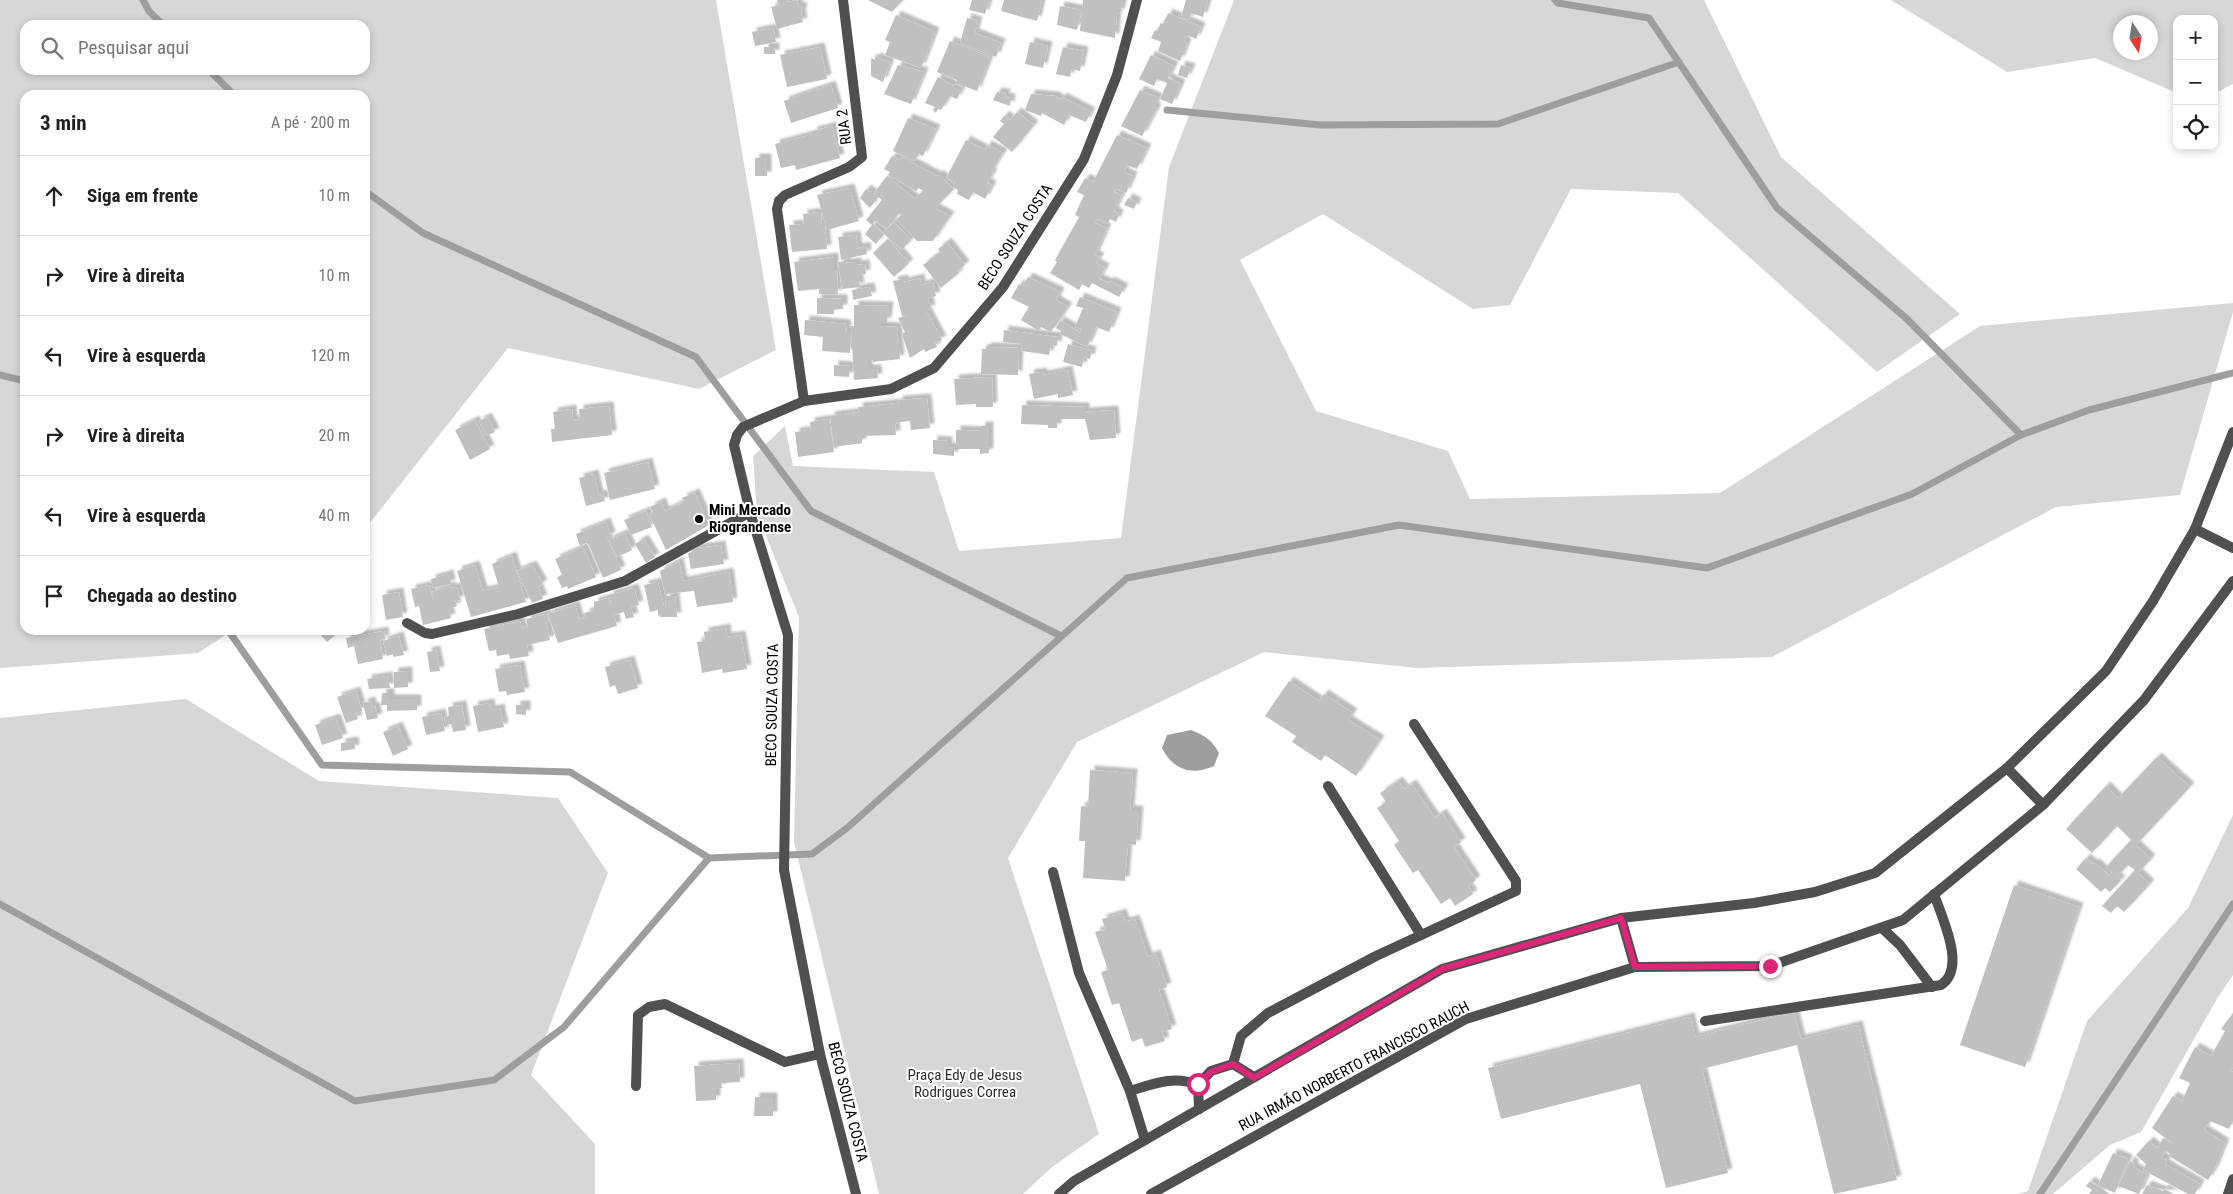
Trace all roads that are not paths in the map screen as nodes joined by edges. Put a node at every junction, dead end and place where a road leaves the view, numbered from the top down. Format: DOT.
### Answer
graph roads {
  1 [pos="843,0"];
  2 [pos="1137,0"];
  3 [pos="804,400"];
  4 [pos="2233,432"];
  5 [pos="750,512"];
  6 [pos="2195,529"];
  7 [pos="2233,548"];
  8 [pos="2233,581"];
  9 [pos="407,624"];
  10 [pos="1414,724"];
  11 [pos="2008,768"];
  12 [pos="1328,786"];
  13 [pos="2043,805"];
  14 [pos="1053,872"];
  15 [pos="1934,894"];
  16 [pos="1621,918"];
  17 [pos="1882,928"];
  18 [pos="1420,935"];
  19 [pos="1635,967"];
  20 [pos="1932,986"];
  21 [pos="1705,1021"];
  22 [pos="820,1054"];
  23 [pos="1233,1064"];
  24 [pos="1254,1078"];
  25 [pos="1198,1084"];
  26 [pos="636,1086"];
  27 [pos="1130,1091"];
  28 [pos="1199,1109"];
  29 [pos="1145,1140"];
  30 [pos="2233,1179"];
  31 [pos="856,1194"];
  32 [pos="1059,1194"];
  33 [pos="1151,1194"];
  34 [pos="2228,1194"];
  1 -- 3 [label="street, RUA 2"];
  2 -- 3 [label="street, BECO SOUZA COSTA"];
  3 -- 5 [label="street, BECO SOUZA COSTA"];
  4 -- 6 [label="street"];
  5 -- 9 [label="street"];
  5 -- 22 [label="street, BECO SOUZA COSTA"];
  6 -- 7 [label="street"];
  6 -- 11 [label="street"];
  8 -- 13 [label="street, RUA IRMÃO NORBERTO FRANCISCO RAUCH"];
  10 -- 18 [label="street"];
  11 -- 13 [label="street"];
  11 -- 16 [label="street"];
  12 -- 18 [label="street"];
  13 -- 15 [label="street, RUA IRMÃO NORBERTO FRANCISCO RAUCH"];
  14 -- 27 [label="street"];
  15 -- 17 [label="street, RUA IRMÃO NORBERTO FRANCISCO RAUCH"];
  15 -- 20 [label="street"];
  16 -- 19 [label="street"];
  16 -- 24 [label="street"];
  17 -- 19 [label="street, RUA IRMÃO NORBERTO FRANCISCO RAUCH"];
  17 -- 20 [label="street"];
  18 -- 23 [label="street"];
  19 -- 33 [label="street, RUA IRMÃO NORBERTO FRANCISCO RAUCH"];
  20 -- 21 [label="street"];
  22 -- 26 [label="street"];
  22 -- 31 [label="street, BECO SOUZA COSTA"];
  23 -- 24 [label="street"];
  23 -- 25 [label="street"];
  24 -- 28 [label="street"];
  25 -- 27 [label="street"];
  25 -- 28 [label="street"];
  27 -- 29 [label="street"];
  28 -- 29 [label="street"];
  29 -- 32 [label="street"];
  30 -- 34 [label="street"];
}
